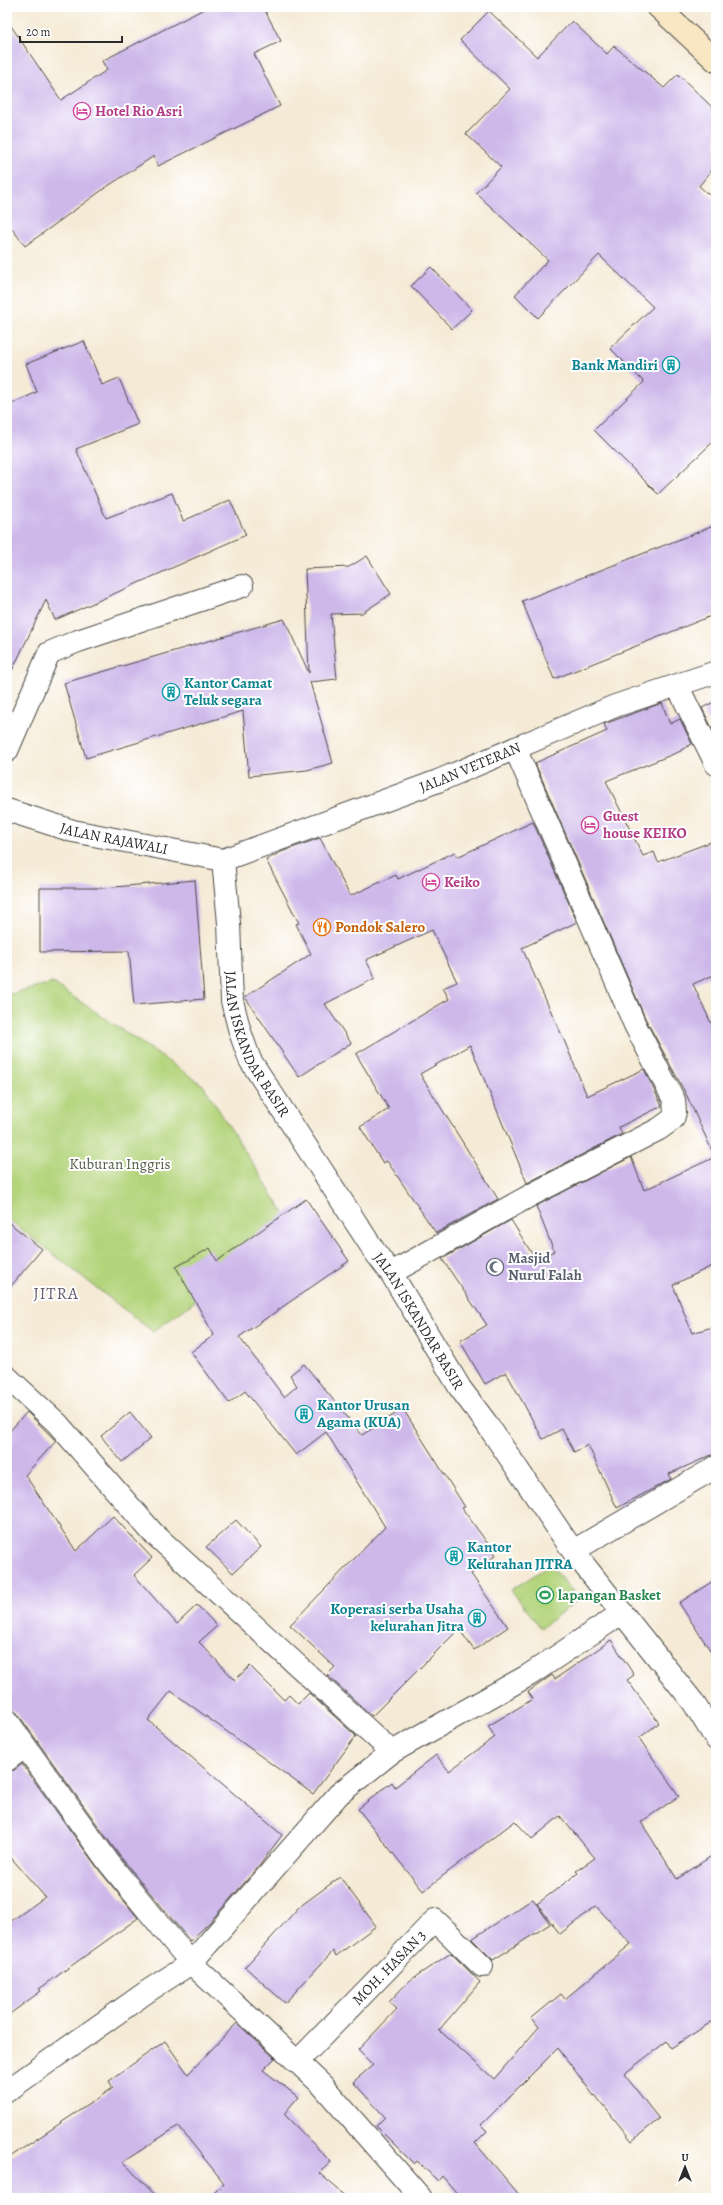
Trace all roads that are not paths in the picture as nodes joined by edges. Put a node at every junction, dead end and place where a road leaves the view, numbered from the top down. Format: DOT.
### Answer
graph roads {
  1 [pos="658,7"];
  2 [pos="716,62"];
  3 [pos="242,586"];
  4 [pos="716,672"];
  5 [pos="678,687"];
  6 [pos="515,748"];
  7 [pos="7,751"];
  8 [pos="716,764"];
  9 [pos="7,810"];
  10 [pos="223,860"];
  11 [pos="391,1273"];
  12 [pos="7,1377"];
  13 [pos="716,1467"];
  14 [pos="573,1551"];
  15 [pos="622,1613"];
  16 [pos="7,1720"];
  17 [pos="716,1739"];
  18 [pos="25,1746"];
  19 [pos="392,1752"];
  20 [pos="7,1760"];
  21 [pos="191,1962"];
  22 [pos="482,1966"];
  23 [pos="297,2062"];
  24 [pos="7,2091"];
  25 [pos="421,2198"];
  1 -- 2 [label="main road"];
  3 -- 7 [label="street"];
  4 -- 5 [label="street, JALAN VETERAN"];
  5 -- 6 [label="street, JALAN VETERAN"];
  5 -- 8 [label="street"];
  6 -- 10 [label="street, JALAN VETERAN"];
  6 -- 11 [label="street"];
  9 -- 10 [label="street, JALAN RAJAWALI"];
  10 -- 11 [label="street, JALAN ISKANDAR BASIR"];
  11 -- 14 [label="street, JALAN ISKANDAR BASIR"];
  12 -- 19 [label="street"];
  13 -- 14 [label="street"];
  14 -- 15 [label="street, JALAN ISKANDAR BASIR"];
  15 -- 17 [label="street, JALAN ISKANDAR BASIR"];
  15 -- 19 [label="street"];
  16 -- 18 [label="street"];
  18 -- 20 [label="street"];
  18 -- 21 [label="street"];
  19 -- 21 [label="street"];
  21 -- 23 [label="street"];
  21 -- 24 [label="street"];
  22 -- 23 [label="street, MOH. HASAN 3"];
  23 -- 25 [label="street"];
}
